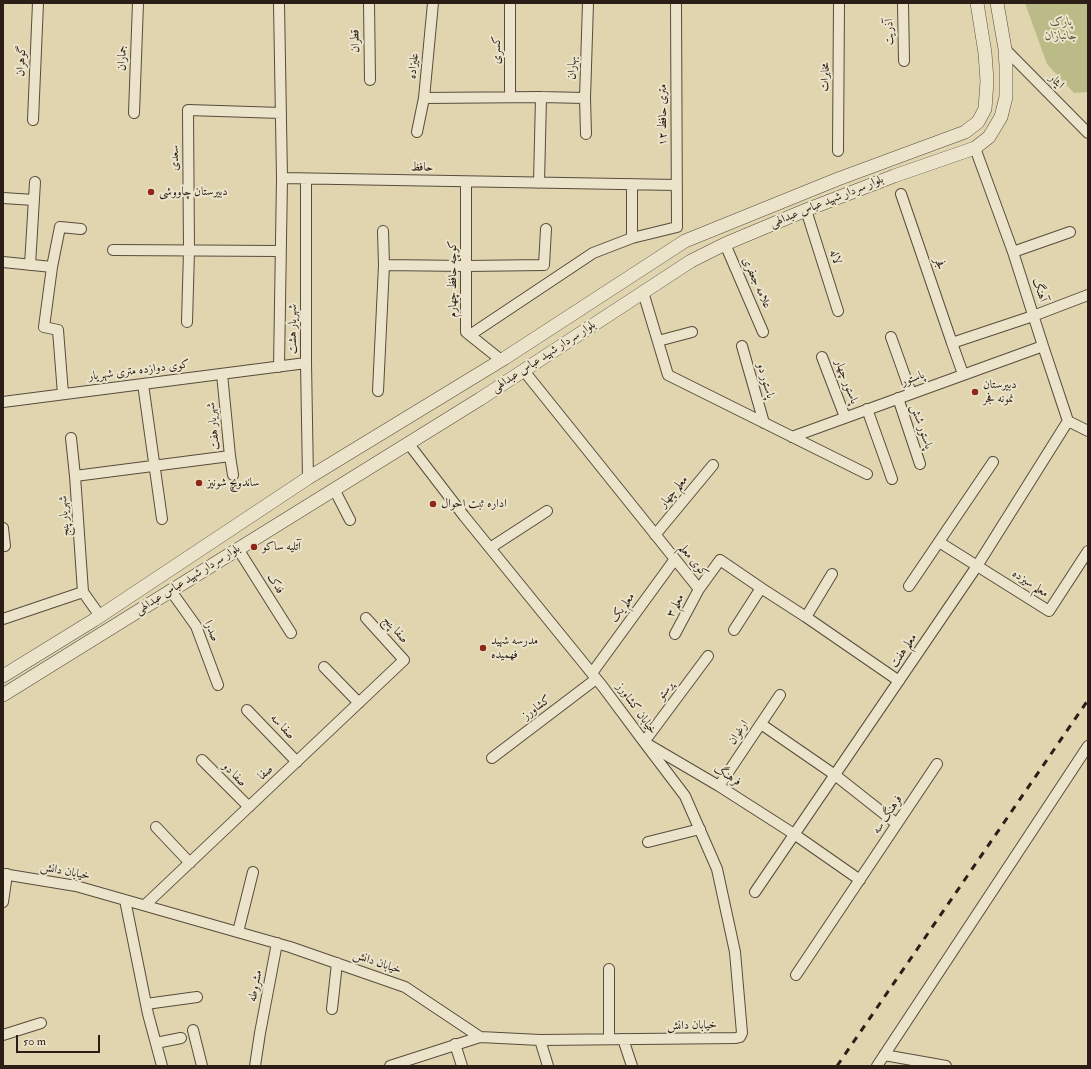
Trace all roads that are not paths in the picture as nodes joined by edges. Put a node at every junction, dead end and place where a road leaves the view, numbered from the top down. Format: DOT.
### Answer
graph roads {
  1 [pos="38,3"];
  2 [pos="138,3"];
  3 [pos="279,3"];
  4 [pos="369,3"];
  5 [pos="434,3"];
  6 [pos="510,3"];
  7 [pos="588,3"];
  8 [pos="676,3"];
  9 [pos="839,3"];
  10 [pos="903,3"];
  11 [pos="977,3"];
  12 [pos="997,3"];
  13 [pos="1005,49"];
  14 [pos="904,61"];
  15 [pos="370,80"];
  16 [pos="510,97"];
  17 [pos="541,97"];
  18 [pos="424,98"];
  19 [pos="585,98"];
  20 [pos="280,113"];
  21 [pos="134,114"];
  22 [pos="33,120"];
  23 [pos="417,132"];
  24 [pos="1088,132"];
  25 [pos="586,134"];
  26 [pos="976,148"];
  27 [pos="838,151"];
  28 [pos="282,178"];
  29 [pos="306,179"];
  30 [pos="34,182"];
  31 [pos="466,182"];
  32 [pos="539,183"];
  33 [pos="632,184"];
  34 [pos="677,185"];
  35 [pos="901,194"];
  36 [pos="3,198"];
  37 [pos="34,200"];
  38 [pos="806,210"];
  39 [pos="81,229"];
  40 [pos="546,229"];
  41 [pos="383,231"];
  42 [pos="1070,232"];
  43 [pos="632,238"];
  44 [pos="724,244"];
  45 [pos="113,250"];
  46 [pos="189,251"];
  47 [pos="280,252"];
  48 [pos="1013,252"];
  49 [pos="3,262"];
  50 [pos="30,265"];
  51 [pos="384,265"];
  52 [pos="466,266"];
  53 [pos="52,267"];
  54 [pos="644,292"];
  55 [pos="1088,296"];
  56 [pos="838,311"];
  57 [pos="1033,316"];
  58 [pos="187,322"];
  59 [pos="692,332"];
  60 [pos="764,332"];
  61 [pos="470,335"];
  62 [pos="891,337"];
  63 [pos="658,341"];
  64 [pos="952,343"];
  65 [pos="742,346"];
  66 [pos="1043,346"];
  67 [pos="822,357"];
  68 [pos="501,360"];
  69 [pos="306,363"];
  70 [pos="279,367"];
  71 [pos="524,370"];
  72 [pos="222,374"];
  73 [pos="963,374"];
  74 [pos="144,384"];
  75 [pos="378,391"];
  76 [pos="912,393"];
  77 [pos="63,394"];
  78 [pos="898,398"];
  79 [pos="3,402"];
  80 [pos="867,410"];
  81 [pos="845,417"];
  82 [pos="1068,421"];
  83 [pos="398,423"];
  84 [pos="764,423"];
  85 [pos="1088,431"];
  86 [pos="792,437"];
  87 [pos="71,438"];
  88 [pos="408,443"];
  89 [pos="230,456"];
  90 [pos="993,462"];
  91 [pos="920,464"];
  92 [pos="154,466"];
  93 [pos="713,466"];
  94 [pos="867,474"];
  95 [pos="233,475"];
  96 [pos="76,476"];
  97 [pos="308,478"];
  98 [pos="892,479"];
  99 [pos="334,489"];
  100 [pos="547,511"];
  101 [pos="162,519"];
  102 [pos="350,520"];
  103 [pos="3,528"];
  104 [pos="656,535"];
  105 [pos="939,542"];
  106 [pos="5,546"];
  107 [pos="490,548"];
  108 [pos="238,549"];
  109 [pos="1088,551"];
  110 [pos="675,559"];
  111 [pos="977,566"];
  112 [pos="832,574"];
  113 [pos="909,586"];
  114 [pos="761,588"];
  115 [pos="699,589"];
  116 [pos="171,591"];
  117 [pos="83,592"];
  118 [pos="100,616"];
  119 [pos="3,617"];
  120 [pos="806,617"];
  121 [pos="366,618"];
  122 [pos="734,630"];
  123 [pos="291,633"];
  124 [pos="675,634"];
  125 [pos="708,656"];
  126 [pos="404,660"];
  127 [pos="324,667"];
  128 [pos="3,676"];
  129 [pos="594,676"];
  130 [pos="899,681"];
  131 [pos="218,686"];
  132 [pos="3,695"];
  133 [pos="780,695"];
  134 [pos="359,703"];
  135 [pos="247,710"];
  136 [pos="761,724"];
  137 [pos="644,742"];
  138 [pos="1088,746"];
  139 [pos="492,758"];
  140 [pos="202,760"];
  141 [pos="297,762"];
  142 [pos="937,764"];
  143 [pos="835,775"];
  144 [pos="719,786"];
  145 [pos="249,807"];
  146 [pos="897,824"];
  147 [pos="156,827"];
  148 [pos="700,829"];
  149 [pos="794,834"];
  150 [pos="648,842"];
  151 [pos="190,862"];
  152 [pos="253,872"];
  153 [pos="5,874"];
  154 [pos="860,880"];
  155 [pos="755,892"];
  156 [pos="125,900"];
  157 [pos="3,902"];
  158 [pos="145,905"];
  159 [pos="238,932"];
  160 [pos="277,943"];
  161 [pos="337,963"];
  162 [pos="609,969"];
  163 [pos="796,975"];
  164 [pos="197,997"];
  165 [pos="146,1004"];
  166 [pos="332,1009"];
  167 [pos="41,1022"];
  168 [pos="193,1030"];
  169 [pos="3,1035"];
  170 [pos="480,1037"];
  171 [pos="740,1037"];
  172 [pos="181,1038"];
  173 [pos="623,1039"];
  174 [pos="540,1040"];
  175 [pos="610,1040"];
  176 [pos="156,1043"];
  177 [pos="455,1044"];
  178 [pos="884,1055"];
  179 [pos="902,1062"];
  180 [pos="162,1066"];
  181 [pos="202,1066"];
  182 [pos="256,1066"];
  183 [pos="390,1066"];
  184 [pos="462,1066"];
  185 [pos="548,1066"];
  186 [pos="632,1066"];
  187 [pos="877,1066"];
  188 [pos="946,1066"];
  1 -- 22 [label="street, گوهران"];
  2 -- 21 [label="street, جماران"];
  3 -- 20 [label="street"];
  4 -- 15 [label="street, قطران"];
  5 -- 18 [label="street, علیزاده"];
  6 -- 16 [label="street, کسری"];
  7 -- 19 [label="street, بهاران"];
  8 -- 34 [label="street, ۱۲ متری حافظ"];
  9 -- 27 [label="street, مخابرات"];
  10 -- 14 [label="street, آذریت"];
  11 -- 68 [label="street, بلوار سردار شهید عباس عبدالهی"];
  12 -- 13 [label="street, بلوار سردار شهید عباس عبدالهی"];
  13 -- 24 [label="street, ایثار"];
  13 -- 26 [label="street, بلوار سردار شهید عباس عبدالهی"];
  16 -- 17 [label="street"];
  16 -- 18 [label="street"];
  17 -- 19 [label="street"];
  17 -- 32 [label="street"];
  18 -- 23 [label="street, علیزاده"];
  19 -- 25 [label="street, بهاران"];
  20 -- 28 [label="street"];
  20 -- 46 [label="street, سعدی"];
  26 -- 38 [label="street, بلوار سردار شهید عباس عبدالهی"];
  26 -- 48 [label="street, آهنگ"];
  28 -- 29 [label="street, حافظ"];
  28 -- 47 [label="street"];
  29 -- 31 [label="street, حافظ"];
  29 -- 69 [label="street, شهریار هشت"];
  30 -- 37 [label="street"];
  31 -- 32 [label="street, حافظ"];
  31 -- 52 [label="street, کوچه حافظ چهارم"];
  32 -- 33 [label="street, حافظ"];
  33 -- 34 [label="street, حافظ"];
  33 -- 43 [label="street"];
  34 -- 43 [label="street, ۱۲ متری حافظ"];
  35 -- 64 [label="street, فجر"];
  36 -- 37 [label="street"];
  37 -- 50 [label="street"];
  38 -- 44 [label="street, بلوار سردار شهید عباس عبدالهی"];
  38 -- 56 [label="street, لاله"];
  39 -- 53 [label="street"];
  40 -- 52 [label="street"];
  41 -- 51 [label="street"];
  42 -- 48 [label="street"];
  43 -- 61 [label="street"];
  44 -- 54 [label="street, بلوار سردار شهید عباس عبدالهی"];
  44 -- 60 [label="street, علامه جعفری"];
  45 -- 46 [label="street"];
  46 -- 47 [label="street"];
  46 -- 58 [label="street, سعدی"];
  47 -- 70 [label="street"];
  48 -- 57 [label="street, آهنگ"];
  49 -- 50 [label="street"];
  50 -- 53 [label="street"];
  51 -- 52 [label="street"];
  51 -- 75 [label="street"];
  52 -- 61 [label="street, کوچه حافظ چهارم"];
  53 -- 77 [label="street"];
  54 -- 63 [label="street"];
  54 -- 71 [label="street, بلوار سردار شهید عباس عبدالهی"];
  55 -- 57 [label="street"];
  57 -- 64 [label="street"];
  57 -- 66 [label="street, آهنگ"];
  59 -- 63 [label="street"];
  61 -- 68 [label="street"];
  62 -- 76 [label="street"];
  63 -- 84 [label="street"];
  64 -- 73 [label="street, فجر"];
  65 -- 84 [label="street, پاستور دو"];
  66 -- 73 [label="street, پاستور"];
  66 -- 82 [label="street, آهنگ"];
  67 -- 81 [label="street, پاستور چهار"];
  68 -- 83 [label="street, بلوار سردار شهید عباس عبدالهی"];
  69 -- 70 [label="street, کوی دوازده متری شهریار"];
  69 -- 97 [label="street, شهریار هشت"];
  70 -- 72 [label="street, کوی دوازده متری شهریار"];
  71 -- 88 [label="street, بلوار سردار شهید عباس عبدالهی"];
  71 -- 104 [label="street, کوی معلم"];
  72 -- 74 [label="street, کوی دوازده متری شهریار"];
  72 -- 89 [label="street, شهریار هفت"];
  73 -- 76 [label="street, پاستور"];
  74 -- 77 [label="street, کوی دوازده متری شهریار"];
  74 -- 92 [label="street"];
  76 -- 78 [label="street, پاستور"];
  77 -- 79 [label="street, کوی دوازده متری شهریار"];
  78 -- 80 [label="street, پاستور"];
  78 -- 91 [label="street, پاستور شش"];
  80 -- 81 [label="street, پاستور"];
  80 -- 98 [label="street"];
  81 -- 86 [label="street, پاستور"];
  82 -- 85 [label="street"];
  82 -- 111 [label="street, معلم هفت"];
  83 -- 88 [label="street"];
  83 -- 97 [label="street, بلوار سردار شهید عباس عبدالهی"];
  84 -- 86 [label="street"];
  86 -- 94 [label="street"];
  87 -- 96 [label="street, شهریار پنج"];
  88 -- 99 [label="street, بلوار سردار شهید عباس عبدالهی"];
  88 -- 107 [label="street, خیابان کشاورز"];
  89 -- 92 [label="street"];
  89 -- 95 [label="street, شهریار هفت"];
  90 -- 105 [label="street"];
  92 -- 96 [label="street"];
  92 -- 101 [label="street"];
  93 -- 104 [label="street, معلم چهار"];
  96 -- 117 [label="street, شهریار پنج"];
  97 -- 118 [label="street, بلوار سردار شهید عباس عبدالهی"];
  99 -- 102 [label="street"];
  99 -- 108 [label="street, بلوار سردار شهید عباس عبدالهی"];
  100 -- 107 [label="street"];
  103 -- 106 [label="street"];
  104 -- 110 [label="street, کوی معلم"];
  105 -- 111 [label="street"];
  105 -- 113 [label="street"];
  107 -- 129 [label="street, خیابان کشاورز"];
  108 -- 116 [label="street, بلوار سردار شهید عباس عبدالهی"];
  108 -- 123 [label="street, فدک"];
  109 -- 111 [label="street, معلم سیزده"];
  110 -- 115 [label="street, کوی معلم"];
  110 -- 129 [label="street, معلم یک"];
  111 -- 130 [label="street, معلم هفت"];
  112 -- 120 [label="street"];
  114 -- 115 [label="street, کوی معلم"];
  114 -- 120 [label="street, کوی معلم"];
  114 -- 122 [label="street"];
  115 -- 124 [label="street, معلم ۳"];
  116 -- 131 [label="street, صدرا"];
  116 -- 132 [label="street, بلوار سردار شهید عباس عبدالهی"];
  117 -- 118 [label="street"];
  117 -- 119 [label="street"];
  118 -- 128 [label="street, بلوار سردار شهید عباس عبدالهی"];
  120 -- 130 [label="street, کوی معلم"];
  121 -- 126 [label="street, صفا پنج"];
  125 -- 137 [label="street, پرستو"];
  126 -- 134 [label="street, صفا"];
  127 -- 134 [label="street"];
  129 -- 137 [label="street, خیابان کشاورز"];
  129 -- 139 [label="street, کشاورز"];
  130 -- 143 [label="street, معلم هفت"];
  133 -- 136 [label="street, ارغوان"];
  134 -- 141 [label="street, صفا"];
  135 -- 141 [label="street, صفا سه"];
  136 -- 143 [label="street"];
  136 -- 144 [label="street, ارغوان"];
  137 -- 144 [label="street, فرهنگ"];
  137 -- 148 [label="street, خیابان کشاورز"];
  138 -- 178 [label="street"];
  140 -- 145 [label="street, صفا دو"];
  141 -- 145 [label="street, صفا"];
  142 -- 146 [label="street, فرهنگ سه"];
  143 -- 146 [label="street"];
  143 -- 149 [label="street, معلم هفت"];
  144 -- 149 [label="street, فرهنگ"];
  145 -- 151 [label="street, صفا"];
  146 -- 154 [label="street, فرهنگ سه"];
  147 -- 151 [label="street"];
  148 -- 150 [label="street"];
  148 -- 171 [label="street, خیابان کشاورز"];
  149 -- 154 [label="street"];
  149 -- 155 [label="street, معلم هفت"];
  151 -- 158 [label="street, صفا"];
  152 -- 159 [label="street"];
  153 -- 156 [label="street, خیابان دانش"];
  153 -- 157 [label="street"];
  154 -- 163 [label="street, فرهنگ سه"];
  156 -- 158 [label="street, خیابان دانش"];
  156 -- 165 [label="street"];
  158 -- 159 [label="street, خیابان دانش"];
  159 -- 160 [label="street, خیابان دانش"];
  160 -- 161 [label="street, خیابان دانش"];
  160 -- 182 [label="street, مشروطه"];
  161 -- 166 [label="street"];
  161 -- 170 [label="street, خیابان دانش"];
  162 -- 175 [label="street"];
  164 -- 165 [label="street"];
  165 -- 176 [label="street"];
  167 -- 169 [label="street"];
  168 -- 181 [label="street"];
  170 -- 174 [label="street, خیابان دانش"];
  170 -- 177 [label="street"];
  171 -- 173 [label="street, خیابان دانش"];
  172 -- 176 [label="street"];
  173 -- 175 [label="street, خیابان دانش"];
  173 -- 186 [label="street"];
  174 -- 175 [label="street, خیابان دانش"];
  174 -- 185 [label="street"];
  176 -- 180 [label="street"];
  177 -- 183 [label="street"];
  177 -- 184 [label="street"];
  178 -- 179 [label="street"];
  178 -- 187 [label="street"];
  179 -- 188 [label="street"];
}
